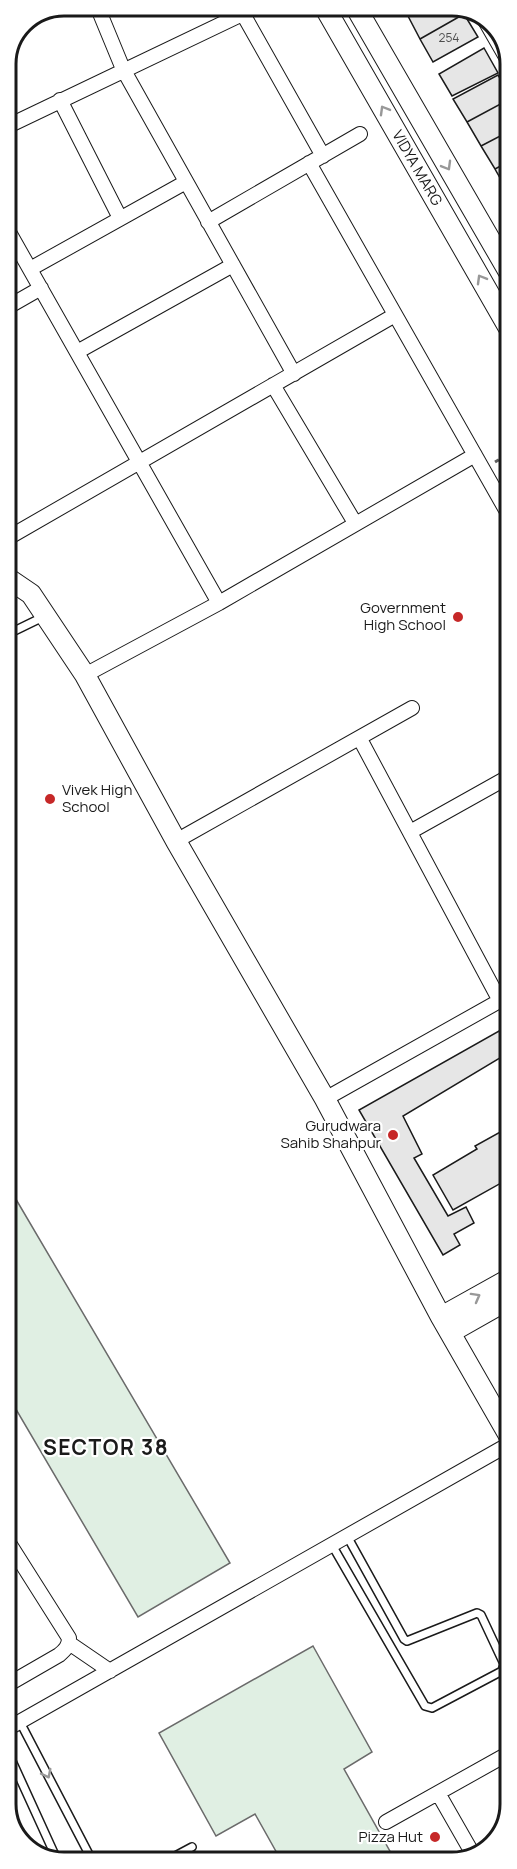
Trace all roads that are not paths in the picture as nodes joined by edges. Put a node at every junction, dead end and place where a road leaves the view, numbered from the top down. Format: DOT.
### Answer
graph roads {
  1 [pos="101,16"];
  2 [pos="238,16"];
  3 [pos="244,16"];
  4 [pos="330,17"];
  5 [pos="361,17"];
  6 [pos="123,69"];
  7 [pos="60,100"];
  8 [pos="16,122"];
  9 [pos="360,134"];
  10 [pos="323,156"];
  11 [pos="309,164"];
  12 [pos="186,182"];
  13 [pos="120,218"];
  14 [pos="208,222"];
  15 [pos="16,244"];
  16 [pos="500,257"];
  17 [pos="232,265"];
  18 [pos="30,269"];
  19 [pos="41,288"];
  20 [pos="16,302"];
  21 [pos="500,313"];
  22 [pos="395,315"];
  23 [pos="77,352"];
  24 [pos="294,374"];
  25 [pos="273,385"];
  26 [pos="475,455"];
  27 [pos="140,463"];
  28 [pos="500,499"];
  29 [pos="355,523"];
  30 [pos="16,533"];
  31 [pos="16,584"];
  32 [pos="219,603"];
  33 [pos="45,615"];
  34 [pos="16,631"];
  35 [pos="85,675"];
  36 [pos="412,708"];
  37 [pos="360,739"];
  38 [pos="500,782"];
  39 [pos="410,832"];
  40 [pos="176,841"];
  41 [pos="500,989"];
  42 [pos="500,1001"];
  43 [pos="325,1100"];
  44 [pos="500,1286"];
  45 [pos="500,1303"];
  46 [pos="446,1325"];
  47 [pos="500,1421"];
  48 [pos="500,1447"];
  49 [pos="347,1536"];
  50 [pos="332,1545"];
  51 [pos="16,1554"];
  52 [pos="69,1643"];
  53 [pos="500,1659"];
  54 [pos="500,1670"];
  55 [pos="110,1671"];
  56 [pos="16,1680"];
  57 [pos="20,1722"];
  58 [pos="16,1724"];
  59 [pos="500,1758"];
  60 [pos="16,1770"];
  61 [pos="438,1792"];
  62 [pos="386,1822"];
  63 [pos="192,1847"];
  64 [pos="470,1849"];
  65 [pos="54,1851"];
  66 [pos="88,1852"];
  67 [pos="183,1852"];
  1 -- 6 [label="street"];
  2 -- 6 [label="street"];
  3 -- 10 [label="street"];
  21 -- 4 [label="street, VIDYA MARG, one-way"];
  5 -- 16 [label="street, VIDYA MARG, one-way"];
  6 -- 7 [label="street"];
  6 -- 12 [label="street"];
  7 -- 8 [label="street"];
  7 -- 13 [label="street"];
  9 -- 10 [label="street"];
  10 -- 11 [label="street"];
  11 -- 14 [label="street"];
  11 -- 22 [label="street"];
  12 -- 13 [label="street"];
  12 -- 14 [label="street"];
  13 -- 18 [label="street"];
  14 -- 17 [label="street"];
  15 -- 18 [label="street"];
  17 -- 23 [label="street"];
  17 -- 24 [label="street"];
  18 -- 19 [label="street"];
  19 -- 20 [label="street"];
  19 -- 23 [label="street"];
  22 -- 24 [label="street"];
  22 -- 26 [label="street"];
  23 -- 27 [label="street"];
  24 -- 25 [label="street"];
  25 -- 27 [label="street"];
  25 -- 29 [label="street"];
  26 -- 28 [label="street"];
  26 -- 29 [label="street"];
  27 -- 30 [label="street"];
  27 -- 32 [label="street"];
  29 -- 32 [label="street"];
  31 -- 33 [label="street"];
  32 -- 35 [label="street"];
  33 -- 34 [label="lane"];
  33 -- 35 [label="street"];
  35 -- 40 [label="street"];
  36 -- 37 [label="street"];
  37 -- 39 [label="street"];
  37 -- 40 [label="street"];
  38 -- 39 [label="street"];
  39 -- 41 [label="street"];
  40 -- 43 [label="street"];
  42 -- 43 [label="street"];
  43 -- 46 [label="street"];
  46 -- 44 [label="street, one-way"];
  45 -- 46 [label="street"];
  46 -- 47 [label="street"];
  48 -- 49 [label="street"];
  49 -- 50 [label="street"];
  49 -- 53 [label="lane"];
  50 -- 54 [label="lane"];
  50 -- 55 [label="street"];
  51 -- 52 [label="street"];
  52 -- 55 [label="street"];
  52 -- 56 [label="street"];
  55 -- 57 [label="street"];
  57 -- 58 [label="street"];
  57 -- 66 [label="lane, one-way"];
  59 -- 61 [label="street"];
  60 -- 65 [label="lane"];
  61 -- 62 [label="street"];
  61 -- 64 [label="street"];
  63 -- 67 [label="lane"];
}
